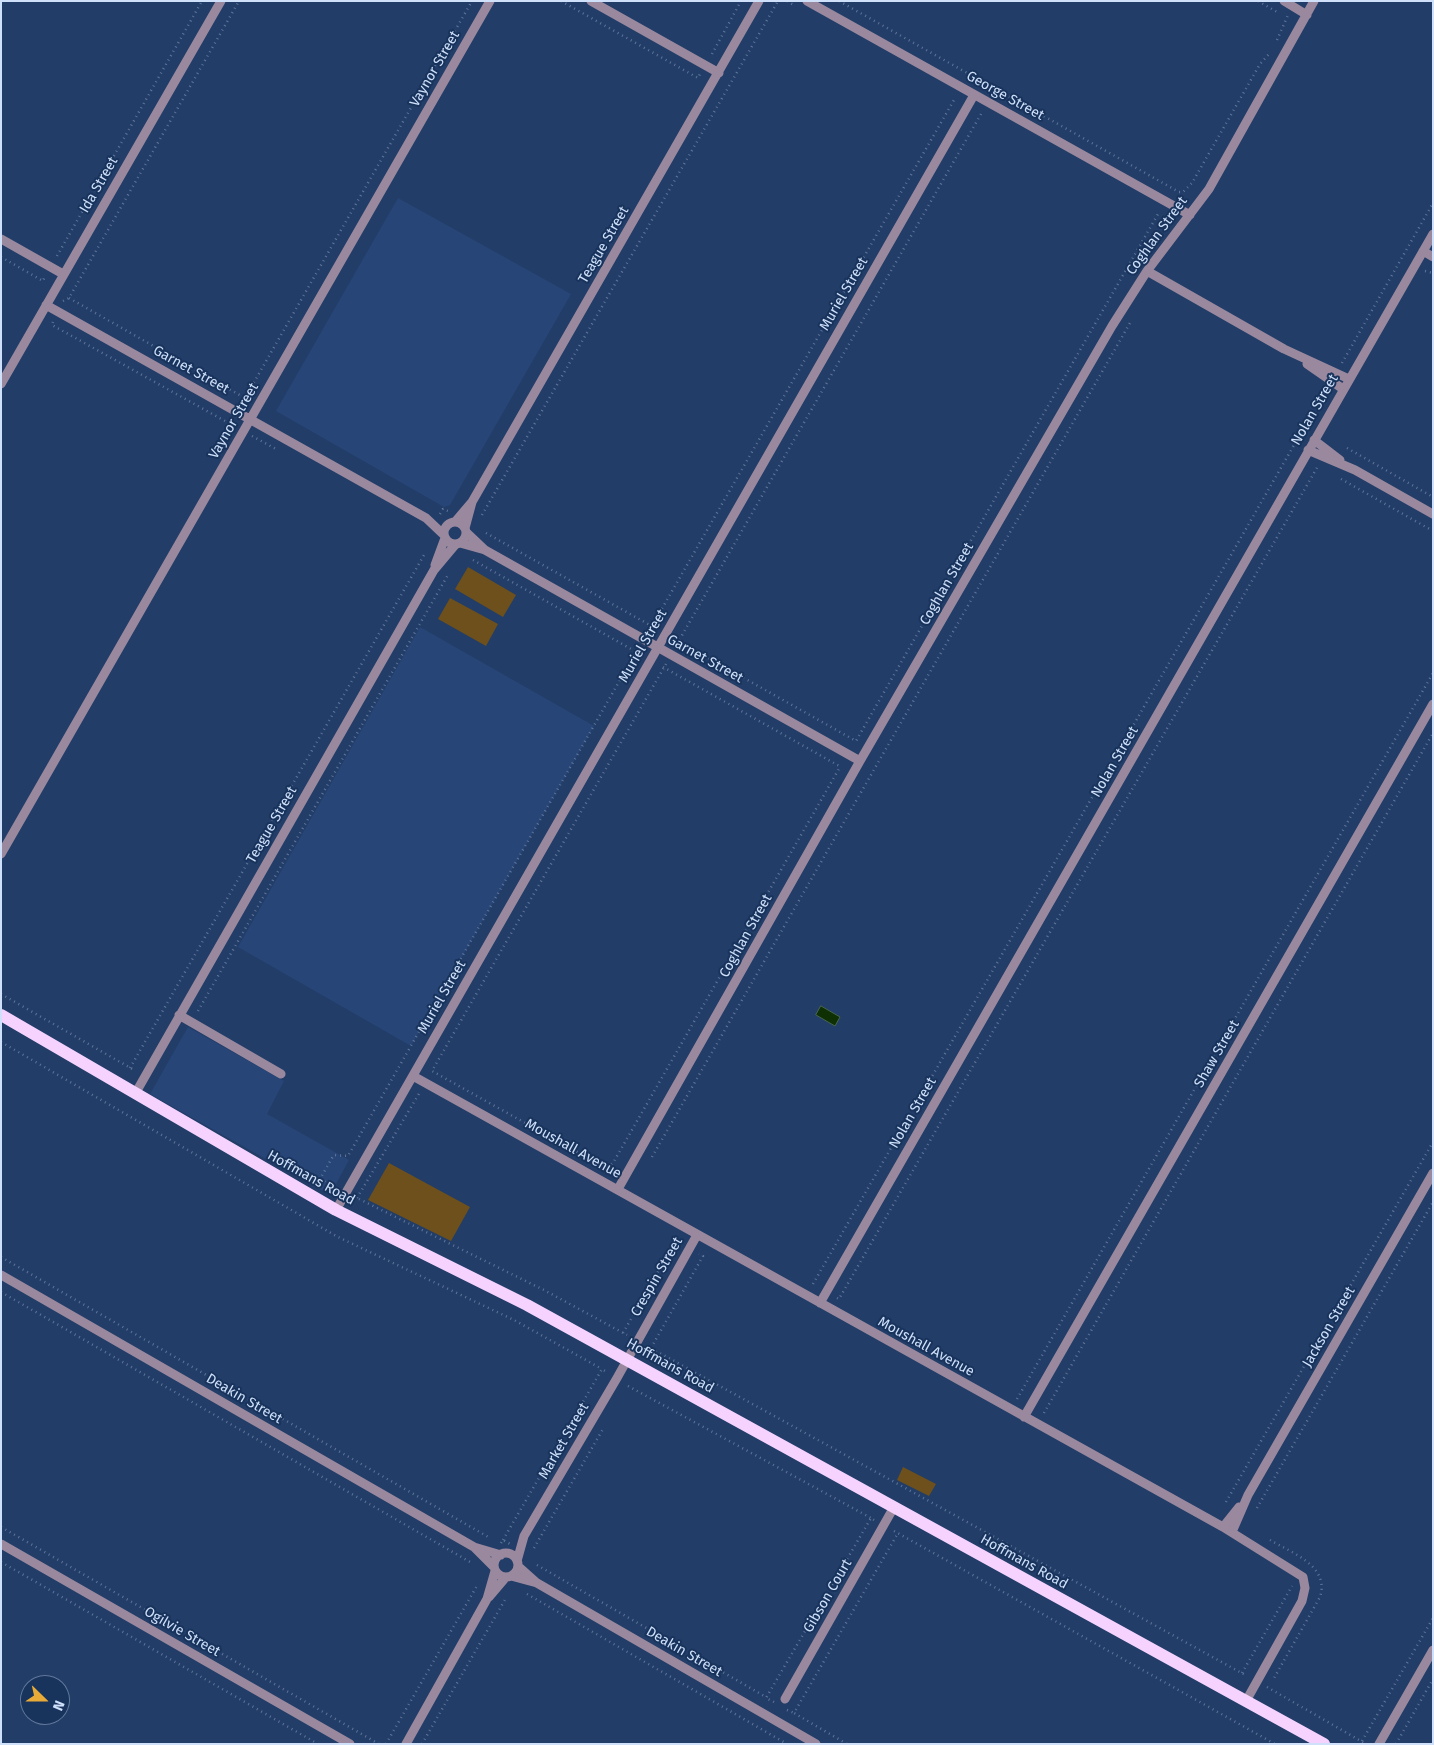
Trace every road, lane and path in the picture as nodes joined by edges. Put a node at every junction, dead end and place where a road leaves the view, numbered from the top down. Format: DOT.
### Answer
graph roads {
  1 [pos="202,1"];
  2 [pos="221,1"];
  3 [pos="239,1"];
  4 [pos="472,1"];
  5 [pos="490,1"];
  6 [pos="591,1"];
  7 [pos="759,1"];
  8 [pos="778,1"];
  9 [pos="787,1"];
  10 [pos="807,1"];
  11 [pos="839,1"];
  12 [pos="1258,1"];
  13 [pos="1314,1"];
  14 [pos="1288,4"];
  15 [pos="796,6"];
  16 [pos="1307,15"];
  17 [pos="1287,18"];
  18 [pos="719,73"];
  19 [pos="952,94"];
  20 [pos="974,94"];
  21 [pos="954,100"];
  22 [pos="967,107"];
  23 [pos="986,113"];
  24 [pos="980,114"];
  25 [pos="1156,208"];
  26 [pos="1190,215"];
  27 [pos="1433,234"];
  28 [pos="1,239"];
  29 [pos="1423,251"];
  30 [pos="1,257"];
  31 [pos="1433,257"];
  32 [pos="51,266"];
  33 [pos="1147,272"];
  34 [pos="1433,273"];
  35 [pos="63,274"];
  36 [pos="1421,274"];
  37 [pos="69,298"];
  38 [pos="46,305"];
  39 [pos="58,311"];
  40 [pos="1134,315"];
  41 [pos="1284,349"];
  42 [pos="1349,379"];
  43 [pos="1,384"];
  44 [pos="1343,389"];
  45 [pos="250,419"];
  46 [pos="244,432"];
  47 [pos="1314,440"];
  48 [pos="1340,444"];
  49 [pos="1308,450"];
  50 [pos="282,453"];
  51 [pos="1318,466"];
  52 [pos="1326,470"];
  53 [pos="1355,470"];
  54 [pos="1334,475"];
  55 [pos="1433,496"];
  56 [pos="472,502"];
  57 [pos="1433,514"];
  58 [pos="426,518"];
  59 [pos="452,522"];
  60 [pos="478,523"];
  61 [pos="466,530"];
  62 [pos="480,530"];
  63 [pos="1433,530"];
  64 [pos="444,537"];
  65 [pos="457,544"];
  66 [pos="485,550"];
  67 [pos="443,552"];
  68 [pos="465,556"];
  69 [pos="652,626"];
  70 [pos="666,634"];
  71 [pos="679,641"];
  72 [pos="658,648"];
  73 [pos="671,655"];
  74 [pos="651,660"];
  75 [pos="664,667"];
  76 [pos="1433,673"];
  77 [pos="1433,704"];
  78 [pos="1433,733"];
  79 [pos="856,741"];
  80 [pos="848,754"];
  81 [pos="860,761"];
  82 [pos="840,767"];
  83 [pos="1,854"];
  84 [pos="1,994"];
  85 [pos="1,1015"];
  86 [pos="179,1015"];
  87 [pos="192,1022"];
  88 [pos="1,1042"];
  89 [pos="130,1068"];
  90 [pos="282,1074"];
  91 [pos="144,1076"];
  92 [pos="413,1076"];
  93 [pos="134,1094"];
  94 [pos="1433,1142"];
  95 [pos="650,1159"];
  96 [pos="606,1168"];
  97 [pos="1433,1173"];
  98 [pos="624,1178"];
  99 [pos="618,1190"];
  100 [pos="359,1199"];
  101 [pos="1433,1202"];
  102 [pos="336,1210"];
  103 [pos="697,1235"];
  104 [pos="708,1253"];
  105 [pos="703,1256"];
  106 [pos="1,1257"];
  107 [pos="1,1275"];
  108 [pos="1,1292"];
  109 [pos="820,1303"];
  110 [pos="637,1341"];
  111 [pos="627,1359"];
  112 [pos="602,1369"];
  113 [pos="617,1378"];
  114 [pos="629,1384"];
  115 [pos="624,1393"];
  116 [pos="1017,1399"];
  117 [pos="1043,1414"];
  118 [pos="1024,1417"];
  119 [pos="604,1427"];
  120 [pos="1248,1495"];
  121 [pos="1225,1503"];
  122 [pos="894,1507"];
  123 [pos="1256,1509"];
  124 [pos="871,1518"];
  125 [pos="884,1526"];
  126 [pos="1,1527"];
  127 [pos="1223,1527"];
  128 [pos="1232,1532"];
  129 [pos="898,1534"];
  130 [pos="524,1536"];
  131 [pos="494,1540"];
  132 [pos="503,1540"];
  133 [pos="1,1544"];
  134 [pos="474,1547"];
  135 [pos="503,1554"];
  136 [pos="530,1556"];
  137 [pos="1,1562"];
  138 [pos="470,1562"];
  139 [pos="517,1563"];
  140 [pos="534,1563"];
  141 [pos="494,1569"];
  142 [pos="508,1577"];
  143 [pos="481,1579"];
  144 [pos="1292,1581"];
  145 [pos="537,1583"];
  146 [pos="519,1590"];
  147 [pos="509,1593"];
  148 [pos="487,1599"];
  149 [pos="1433,1618"];
  150 [pos="1433,1650"];
  151 [pos="1242,1673"];
  152 [pos="1433,1679"];
  153 [pos="1256,1681"];
  154 [pos="766,1698"];
  155 [pos="785,1699"];
  156 [pos="1246,1701"];
  157 [pos="1362,1741"];
  158 [pos="318,1744"];
  159 [pos="350,1744"];
  160 [pos="379,1744"];
  161 [pos="386,1744"];
  162 [pos="406,1744"];
  163 [pos="422,1744"];
  164 [pos="787,1744"];
  165 [pos="816,1744"];
  166 [pos="847,1744"];
  167 [pos="1274,1744"];
  168 [pos="1324,1744"];
  169 [pos="1366,1744"];
  170 [pos="1379,1744"];
  171 [pos="1396,1744"];
  1 -- 32 [label="path"];
  2 -- 35 [label="street, Ida Street"];
  3 -- 37 [label="path"];
  4 -- 37 [label="path"];
  5 -- 45 [label="street, Vaynor Street"];
  6 -- 18 [label="street"];
  7 -- 18 [label="street, Teague Street"];
  8 -- 60 [label="path"];
  9 -- 15 [label="path"];
  10 -- 20 [label="street, George Street"];
  11 -- 17 [label="path"];
  12 -- 17 [label="path"];
  13 -- 16 [label="street, Coghlan Street"];
  14 -- 16 [label="street"];
  14 -- 17 [label="path"];
  16 -- 26 [label="street, Coghlan Street"];
  18 -- 56 [label="street, Teague Street"];
  19 -- 21 [label="path"];
  20 -- 22 [label="street, Muriel Street"];
  20 -- 26 [label="street, George Street"];
  21 -- 22 [label="path"];
  21 -- 69 [label="path"];
  22 -- 24 [label="path"];
  22 -- 70 [label="street, Muriel Street"];
  23 -- 24 [label="path"];
  24 -- 71 [label="path"];
  25 -- 79 [label="path"];
  26 -- 33 [label="street, Coghlan Street"];
  27 -- 29 [label="street, Nolan Street"];
  28 -- 32 [label="street"];
  29 -- 31 [label="street"];
  29 -- 42 [label="street, Nolan Street"];
  30 -- 32 [label="path"];
  32 -- 35 [label="street"];
  33 -- 41 [label="street"];
  33 -- 81 [label="street, Coghlan Street"];
  34 -- 36 [label="path"];
  35 -- 38 [label="street, Ida Street"];
  37 -- 39 [label="path"];
  38 -- 39 [label="street, Garnet Street"];
  38 -- 43 [label="street, Ida Street"];
  39 -- 45 [label="street, Garnet Street"];
  39 -- 46 [label="path"];
  40 -- 95 [label="path"];
  41 -- 42 [label="street"];
  41 -- 44 [label="street"];
  42 -- 44 [label="street, Nolan Street"];
  44 -- 47 [label="street, Nolan Street"];
  45 -- 46 [label="street, Vaynor Street"];
  45 -- 58 [label="street, Garnet Street"];
  46 -- 50 [label="path"];
  46 -- 83 [label="street, Vaynor Street"];
  47 -- 49 [label="street, Nolan Street"];
  47 -- 53 [label="street"];
  48 -- 55 [label="path"];
  49 -- 53 [label="street"];
  49 -- 109 [label="street, Nolan Street"];
  51 -- 52 [label="path"];
  53 -- 57 [label="street"];
  54 -- 63 [label="path"];
  56 -- 59 [label="street, Teague Street"];
  56 -- 61 [label="street, Teague Street"];
  58 -- 59 [label="street, Garnet Street"];
  58 -- 64 [label="street, Garnet Street"];
  59 -- 61 [label="street"];
  59 -- 64 [label="street"];
  61 -- 65 [label="street"];
  61 -- 66 [label="street, Garnet Street"];
  62 -- 69 [label="path"];
  64 -- 65 [label="street"];
  64 -- 67 [label="street, Teague Street"];
  65 -- 66 [label="street, Garnet Street"];
  65 -- 67 [label="street, Teague Street"];
  66 -- 72 [label="street, Garnet Street"];
  67 -- 86 [label="street, Teague Street"];
  67 -- 87 [label="path"];
  67 -- 89 [label="path"];
  68 -- 74 [label="path"];
  69 -- 70 [label="path"];
  70 -- 71 [label="path"];
  70 -- 72 [label="street, Muriel Street"];
  71 -- 73 [label="path"];
  71 -- 79 [label="path"];
  72 -- 73 [label="street, Garnet Street"];
  72 -- 74 [label="street, Muriel Street"];
  73 -- 75 [label="path"];
  73 -- 80 [label="street, Garnet Street"];
  74 -- 75 [label="path"];
  74 -- 92 [label="street, Muriel Street"];
  75 -- 82 [label="path"];
  75 -- 96 [label="path"];
  76 -- 116 [label="path"];
  77 -- 118 [label="street, Shaw Street"];
  78 -- 117 [label="path"];
  79 -- 80 [label="path"];
  80 -- 81 [label="street, Garnet Street"];
  80 -- 82 [label="path"];
  81 -- 98 [label="street, Coghlan Street"];
  82 -- 96 [label="path"];
  84 -- 89 [label="path"];
  85 -- 93 [label="main road, Hoffmans Road"];
  86 -- 87 [label="street"];
  86 -- 91 [label="street, Teague Street"];
  87 -- 90 [label="street"];
  88 -- 112 [label="path"];
  89 -- 91 [label="path"];
  91 -- 93 [label="street, Teague Street"];
  92 -- 99 [label="street, Moushall Avenue"];
  92 -- 102 [label="street, Muriel Street"];
  93 -- 102 [label="main road, Hoffmans Road"];
  94 -- 121 [label="path"];
  96 -- 98 [label="path"];
  97 -- 120 [label="street, Jackson Street"];
  98 -- 99 [label="street, Coghlan Street"];
  99 -- 103 [label="street, Moushall Avenue"];
  100 -- 110 [label="path"];
  101 -- 123 [label="path"];
  102 -- 111 [label="main road, Hoffmans Road"];
  103 -- 109 [label="street, Moushall Avenue"];
  103 -- 110 [label="street, Crespin Street"];
  104 -- 105 [label="path"];
  106 -- 131 [label="path"];
  107 -- 134 [label="street, Deakin Street"];
  108 -- 138 [label="path"];
  109 -- 118 [label="street, Moushall Avenue"];
  110 -- 111 [label="street, Crespin Street"];
  110 -- 151 [label="path"];
  111 -- 113 [label="street, Market Street"];
  111 -- 122 [label="main road, Hoffmans Road"];
  112 -- 113 [label="path"];
  112 -- 132 [label="path"];
  113 -- 114 [label="path"];
  113 -- 130 [label="street, Market Street"];
  114 -- 115 [label="path"];
  114 -- 124 [label="path"];
  118 -- 127 [label="street, Moushall Avenue"];
  119 -- 136 [label="path"];
  120 -- 127 [label="street, Jackson Street"];
  120 -- 128 [label="street, Jackson Street"];
  122 -- 125 [label="street, Gibson Court"];
  122 -- 156 [label="main road, Hoffmans Road"];
  125 -- 129 [label="path"];
  125 -- 155 [label="street, Gibson Court"];
  126 -- 160 [label="path"];
  127 -- 128 [label="street, Moushall Avenue"];
  128 -- 153 [label="street, Moushall Avenue"];
  129 -- 166 [label="path"];
  129 -- 167 [label="path"];
  130 -- 135 [label="street, Market Street"];
  130 -- 139 [label="street, Market Street"];
  133 -- 159 [label="street, Ogilvie Street"];
  134 -- 135 [label="street, Deakin Street"];
  134 -- 141 [label="street, Deakin Street"];
  135 -- 139 [label="street"];
  135 -- 141 [label="street"];
  137 -- 158 [label="path"];
  139 -- 142 [label="street"];
  139 -- 145 [label="street, Deakin Street"];
  140 -- 154 [label="path"];
  141 -- 142 [label="street"];
  141 -- 148 [label="street"];
  142 -- 145 [label="street, Deakin Street"];
  142 -- 148 [label="street"];
  143 -- 161 [label="path"];
  144 -- 151 [label="path"];
  145 -- 165 [label="street, Deakin Street"];
  146 -- 164 [label="path"];
  147 -- 163 [label="path"];
  148 -- 162 [label="street"];
  149 -- 157 [label="path"];
  150 -- 170 [label="street"];
  151 -- 153 [label="path"];
  152 -- 171 [label="path"];
  153 -- 156 [label="street, Moushall Avenue"];
  153 -- 157 [label="path"];
  156 -- 168 [label="main road, Hoffmans Road"];
  157 -- 169 [label="path"];
}
